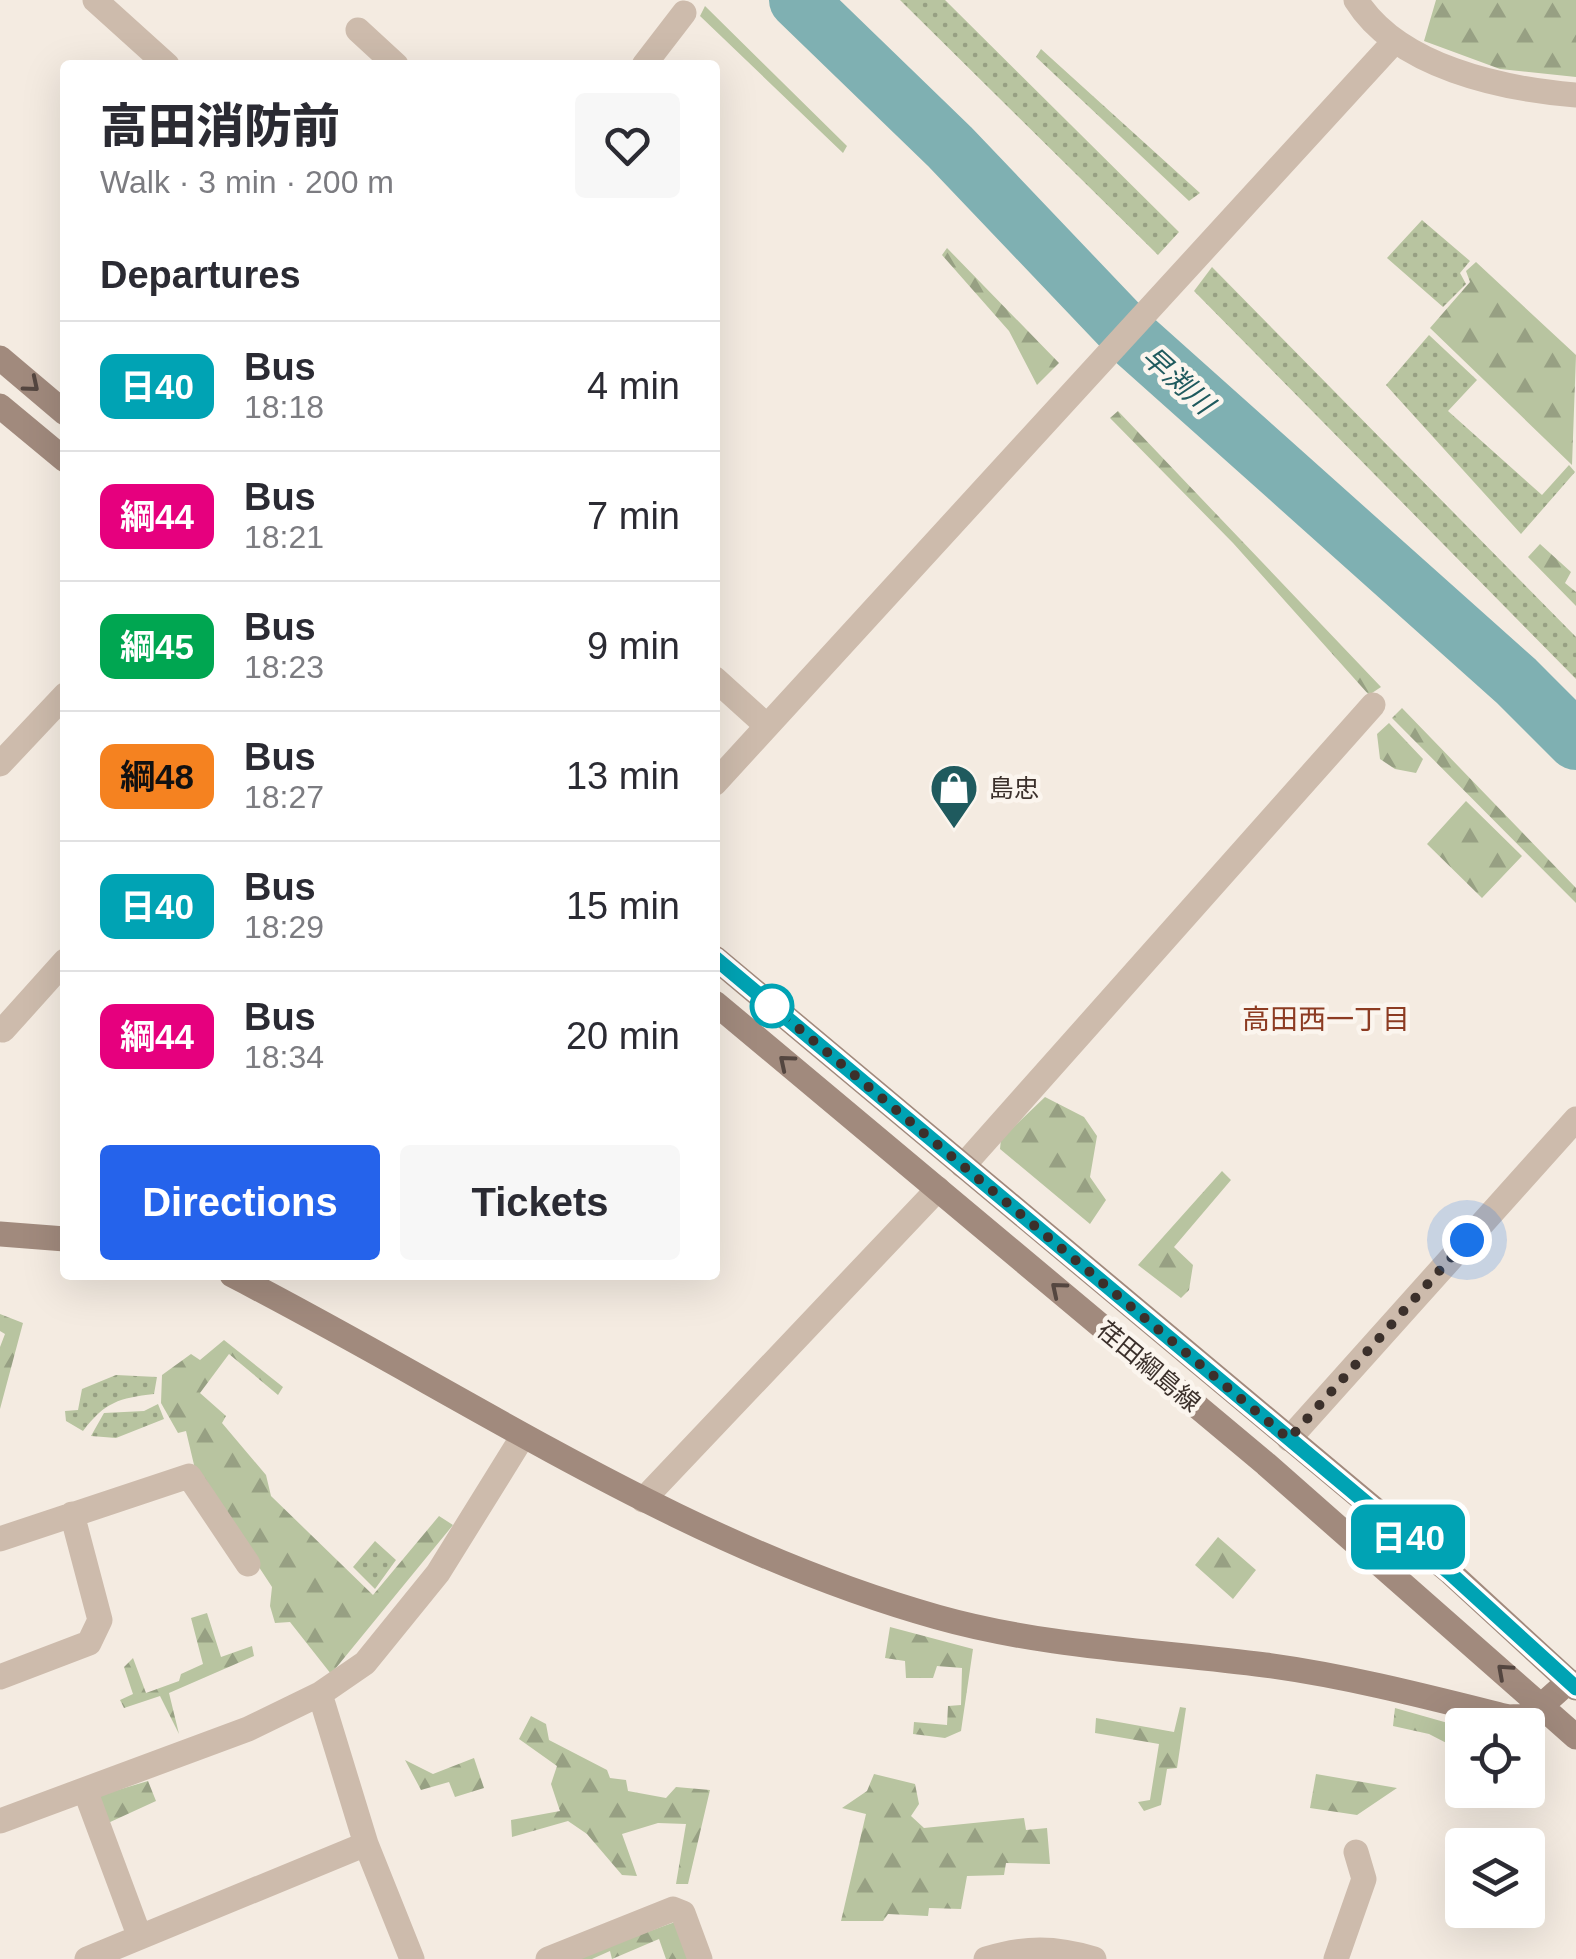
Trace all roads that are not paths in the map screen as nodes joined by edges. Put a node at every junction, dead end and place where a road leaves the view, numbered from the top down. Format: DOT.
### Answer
graph roads {
  1 [pos="95,0"];
  2 [pos="1356,0"];
  3 [pos="684,13"];
  4 [pos="358,30"];
  5 [pos="1393,43"];
  6 [pos="161,60"];
  7 [pos="391,60"];
  8 [pos="648,60"];
  9 [pos="1576,96"];
  10 [pos="0,358"];
  11 [pos="0,406"];
  12 [pos="60,409"];
  13 [pos="60,456"];
  14 [pos="720,683"];
  15 [pos="60,700"];
  16 [pos="1373,705"];
  17 [pos="768,726"];
  18 [pos="0,764"];
  19 [pos="720,779"];
  20 [pos="720,962"];
  21 [pos="60,967"];
  22 [pos="720,1007"];
  23 [pos="0,1028"];
  24 [pos="907,1118"];
  25 [pos="1576,1118"];
  26 [pos="886,1145"];
  27 [pos="963,1166"];
  28 [pos="938,1189"];
  29 [pos="0,1234"];
  30 [pos="60,1238"];
  31 [pos="252,1280"];
  32 [pos="523,1436"];
  33 [pos="1289,1439"];
  34 [pos="643,1500"];
  35 [pos="72,1514"];
  36 [pos="0,1539"];
  37 [pos="248,1564"];
  38 [pos="0,1677"];
  39 [pos="1572,1684"];
  40 [pos="320,1694"];
  41 [pos="1544,1707"];
  42 [pos="1576,1737"];
  43 [pos="85,1790"];
  44 [pos="0,1821"];
  45 [pos="366,1844"];
  46 [pos="1356,1852"];
  47 [pos="139,1935"];
  48 [pos="87,1959"];
  49 [pos="412,1959"];
  50 [pos="548,1959"];
  51 [pos="700,1959"];
  52 [pos="986,1959"];
  53 [pos="1094,1959"];
  54 [pos="1336,1959"];
  1 -- 6 [label="street"];
  2 -- 5 [label="street"];
  3 -- 8 [label="street"];
  4 -- 7 [label="street"];
  5 -- 9 [label="street"];
  5 -- 17 [label="street"];
  10 -- 12 [label="main road, one-way"];
  11 -- 13 [label="main road"];
  14 -- 17 [label="street"];
  15 -- 18 [label="street"];
  16 -- 27 [label="street"];
  17 -- 19 [label="street"];
  20 -- 24 [label="main road, 荏田綱島線"];
  21 -- 23 [label="street"];
  26 -- 22 [label="main road, 荏田綱島線, one-way"];
  24 -- 26 [label="main road"];
  24 -- 27 [label="main road, 荏田綱島線"];
  25 -- 33 [label="street"];
  26 -- 28 [label="main road, 荏田綱島線"];
  27 -- 33 [label="main road, 荏田綱島線"];
  28 -- 34 [label="street"];
  41 -- 28 [label="main road, 荏田綱島線, one-way"];
  29 -- 30 [label="main road"];
  31 -- 32 [label="main road"];
  32 -- 34 [label="main road"];
  32 -- 40 [label="street"];
  33 -- 39 [label="main road, 荏田綱島線"];
  34 -- 41 [label="main road"];
  35 -- 36 [label="street"];
  35 -- 37 [label="street"];
  35 -- 38 [label="street"];
  39 -- 41 [label="main road"];
  40 -- 43 [label="street"];
  40 -- 45 [label="street"];
  41 -- 42 [label="main road, 荏田綱島線"];
  43 -- 44 [label="street"];
  43 -- 47 [label="street"];
  45 -- 47 [label="street"];
  45 -- 49 [label="street"];
  46 -- 54 [label="street"];
  47 -- 48 [label="street"];
  50 -- 51 [label="street"];
  52 -- 53 [label="street"];
}
